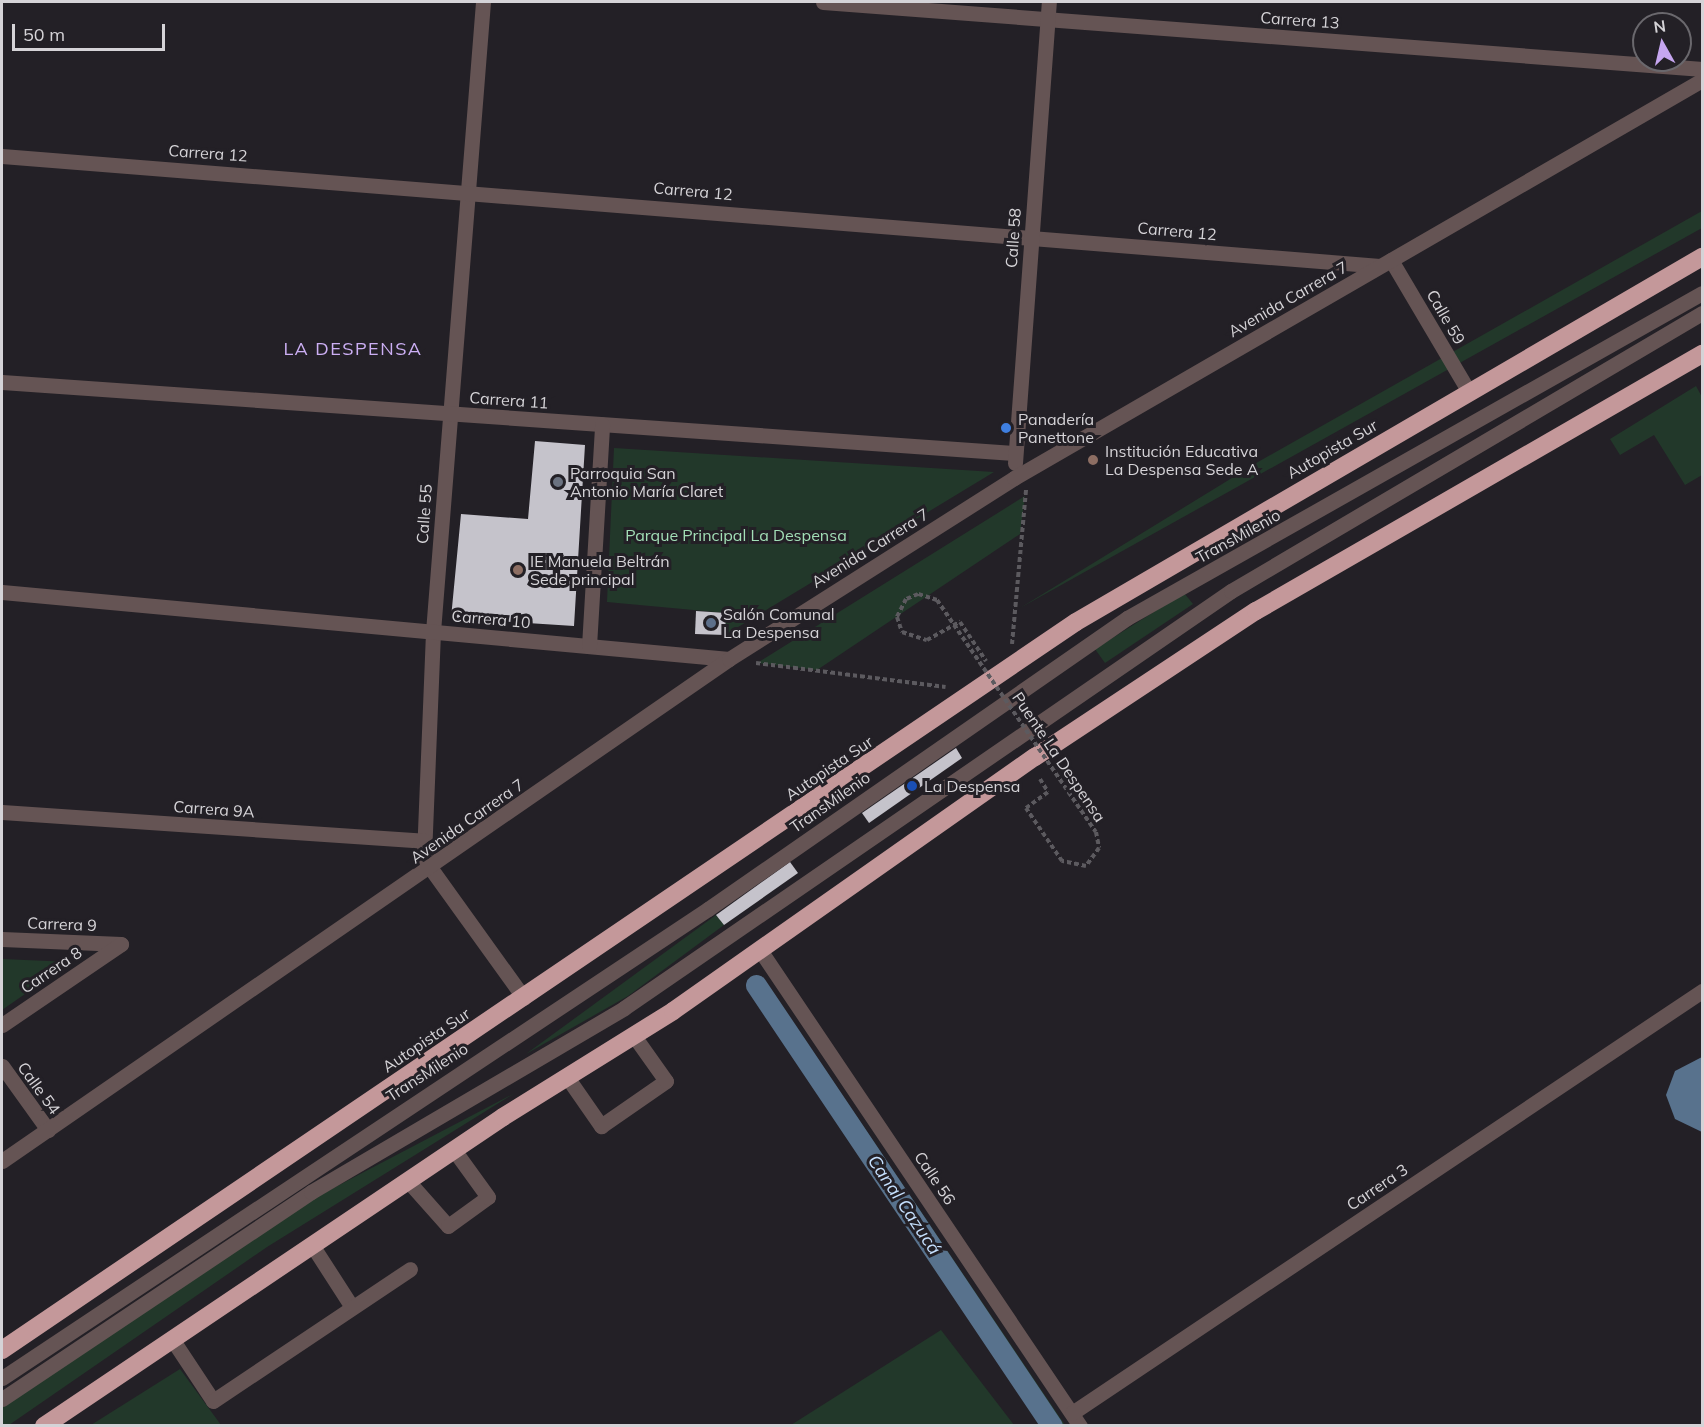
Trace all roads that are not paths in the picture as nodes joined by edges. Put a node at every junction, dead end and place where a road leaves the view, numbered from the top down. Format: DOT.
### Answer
graph roads {
  1 [pos="483,2"];
  2 [pos="824,2"];
  3 [pos="1049,2"];
  4 [pos="1048,19"];
  5 [pos="1702,69"];
  6 [pos="1702,80"];
  7 [pos="2,156"];
  8 [pos="468,190"];
  9 [pos="1031,237"];
  10 [pos="1702,257"];
  11 [pos="1386,263"];
  12 [pos="1702,293"];
  13 [pos="1702,313"];
  14 [pos="1702,354"];
  15 [pos="2,382"];
  16 [pos="1469,392"];
  17 [pos="450,414"];
  18 [pos="602,424"];
  19 [pos="1014,453"];
  20 [pos="1019,486"];
  21 [pos="2,592"];
  22 [pos="433,632"];
  23 [pos="589,646"];
  24 [pos="729,659"];
  25 [pos="2,812"];
  26 [pos="424,841"];
  27 [pos="431,869"];
  28 [pos="2,939"];
  29 [pos="121,944"];
  30 [pos="760,950"];
  31 [pos="1702,991"];
  32 [pos="524,998"];
  33 [pos="2,1025"];
  34 [pos="634,1035"];
  35 [pos="2,1066"];
  36 [pos="567,1077"];
  37 [pos="48,1130"];
  38 [pos="454,1149"];
  39 [pos="2,1161"];
  40 [pos="408,1180"];
  41 [pos="312,1245"];
  42 [pos="410,1269"];
  43 [pos="352,1307"];
  44 [pos="172,1339"];
  45 [pos="2,1350"];
  46 [pos="2,1378"];
  47 [pos="2,1399"];
  48 [pos="1076,1419"];
  49 [pos="44,1425"];
  1 -- 8 [label="street, Calle 55"];
  2 -- 4 [label="street, Carrera 13"];
  3 -- 4 [label="street, Calle 58"];
  4 -- 5 [label="street, Carrera 13"];
  4 -- 9 [label="street, Calle 58"];
  6 -- 11 [label="street, Avenida Carrera 7"];
  7 -- 8 [label="street, Carrera 12"];
  8 -- 9 [label="street, Carrera 12"];
  8 -- 17 [label="street, Calle 55"];
  9 -- 11 [label="street, Carrera 12"];
  9 -- 19 [label="street, Calle 58"];
  10 -- 16 [label="highway, Autopista Sur"];
  11 -- 16 [label="street, Calle 59"];
  11 -- 20 [label="street, Avenida Carrera 7"];
  12 -- 46 [label="street, TransMilenio"];
  13 -- 47 [label="street"];
  14 -- 30 [label="highway"];
  15 -- 17 [label="street, Carrera 11"];
  16 -- 32 [label="highway, Autopista Sur"];
  17 -- 18 [label="street, Carrera 11"];
  17 -- 22 [label="street, Calle 55"];
  18 -- 19 [label="street, Carrera 11"];
  18 -- 23 [label="street"];
  19 -- 20 [label="street, Calle 58"];
  20 -- 24 [label="street, Avenida Carrera 7"];
  21 -- 22 [label="street, Carrera 10"];
  22 -- 23 [label="street, Carrera 10"];
  22 -- 26 [label="street, Calle 55"];
  23 -- 24 [label="street, Carrera 10"];
  24 -- 27 [label="street, Avenida Carrera 7"];
  25 -- 26 [label="street, Carrera 9A"];
  26 -- 27 [label="street, Calle 55"];
  27 -- 32 [label="street, Calle 55"];
  27 -- 37 [label="street, Avenida Carrera 7"];
  28 -- 29 [label="street, Carrera 9"];
  29 -- 33 [label="street, Carrera 8"];
  30 -- 34 [label="highway"];
  30 -- 48 [label="street, Calle 56"];
  31 -- 48 [label="street, Carrera 3"];
  32 -- 45 [label="highway, Autopista Sur"];
  34 -- 36 [label="highway"];
  34 -- 36 [label="street"];
  35 -- 37 [label="street, Calle 54"];
  36 -- 38 [label="highway"];
  37 -- 39 [label="street, Avenida Carrera 7"];
  38 -- 40 [label="highway"];
  38 -- 40 [label="street"];
  40 -- 41 [label="highway"];
  41 -- 43 [label="street"];
  41 -- 44 [label="highway"];
  42 -- 43 [label="street"];
  43 -- 44 [label="street"];
  44 -- 49 [label="highway"];
}
